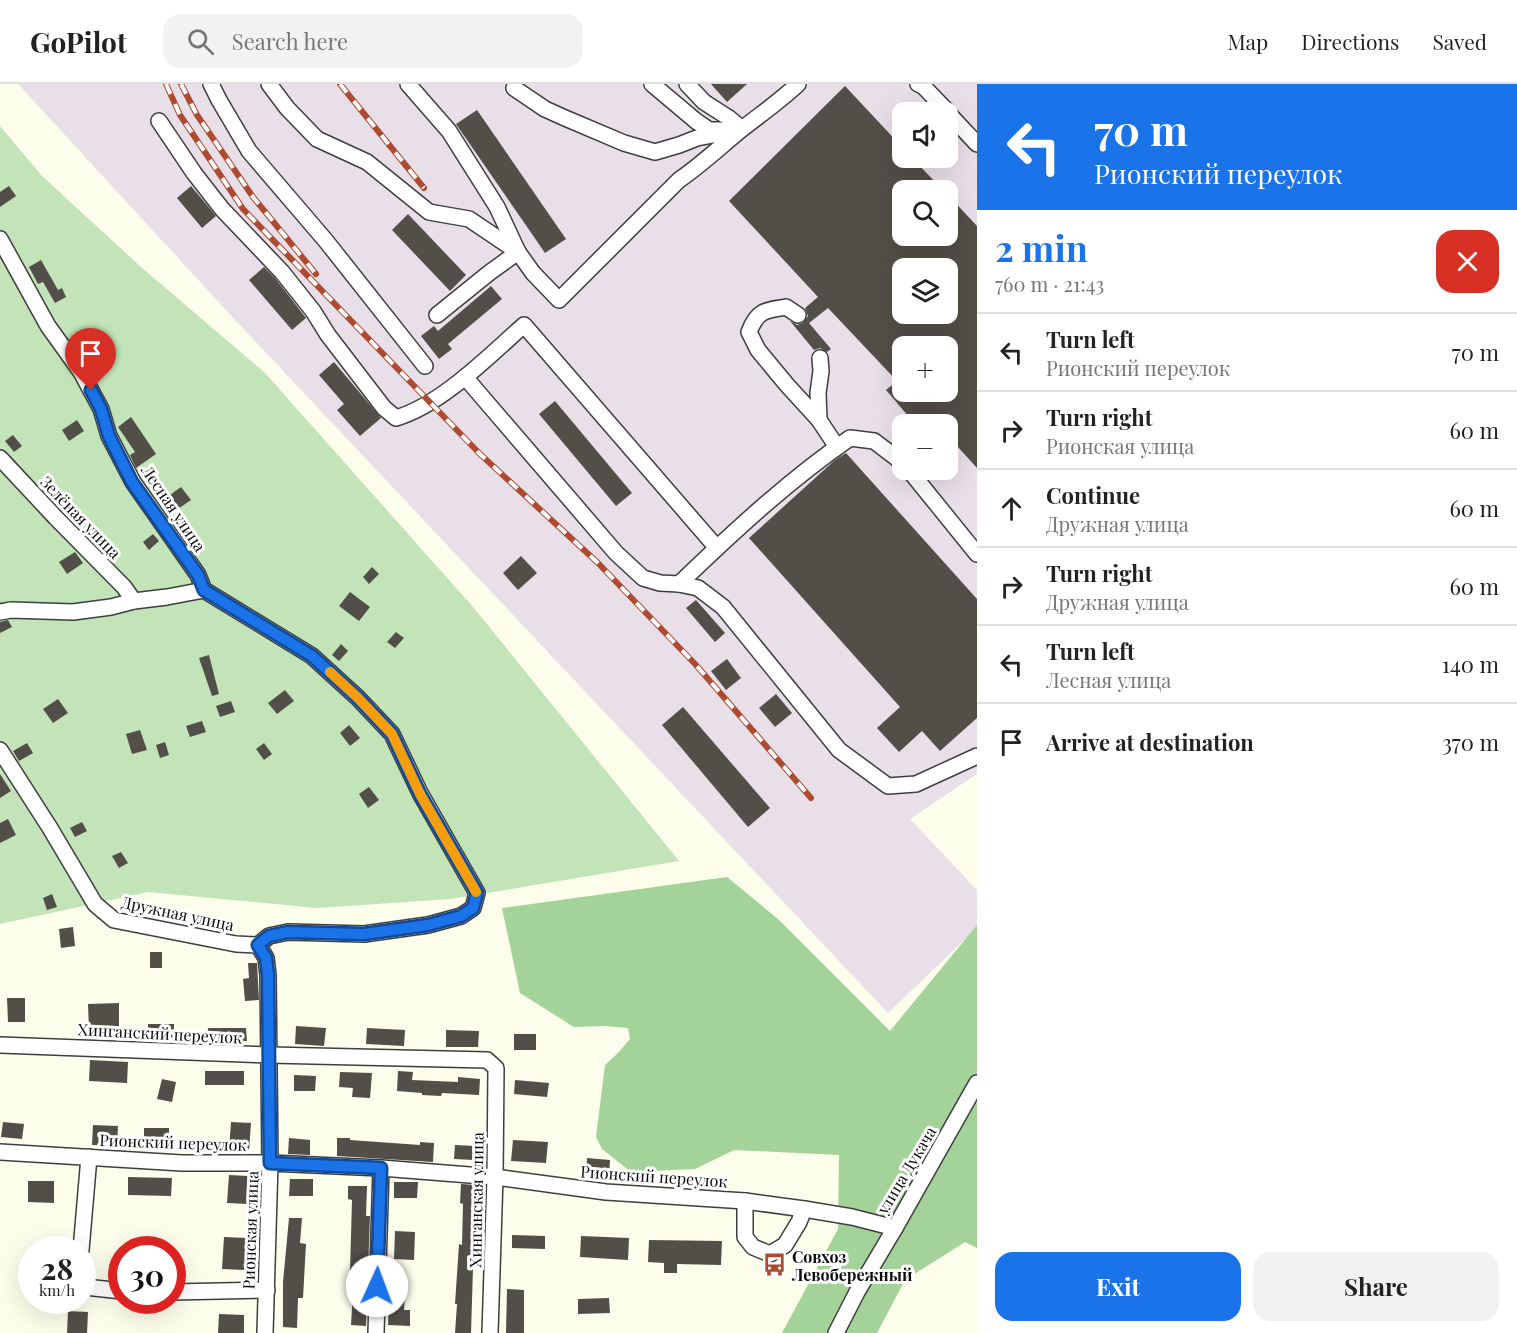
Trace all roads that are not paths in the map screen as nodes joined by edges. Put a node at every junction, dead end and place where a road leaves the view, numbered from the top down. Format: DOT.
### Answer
graph roads {
  1 [pos="211,84"];
  2 [pos="269,84"];
  3 [pos="408,84"];
  4 [pos="652,84"];
  5 [pos="687,84"];
  6 [pos="798,84"];
  7 [pos="918,84"];
  8 [pos="514,88"];
  9 [pos="938,102"];
  10 [pos="159,121"];
  11 [pos="958,124"];
  12 [pos="742,129"];
  13 [pos="977,144"];
  14 [pos="0,239"];
  15 [pos="518,252"];
  16 [pos="437,315"];
  17 [pos="798,315"];
  18 [pos="820,358"];
  19 [pos="425,366"];
  20 [pos="465,377"];
  21 [pos="819,420"];
  22 [pos="837,447"];
  23 [pos="892,455"];
  24 [pos="0,458"];
  25 [pos="917,480"];
  26 [pos="717,548"];
  27 [pos="977,554"];
  28 [pos="680,584"];
  29 [pos="204,590"];
  30 [pos="135,601"];
  31 [pos="0,612"];
  32 [pos="0,750"];
  33 [pos="977,756"];
  34 [pos="258,945"];
  35 [pos="0,1045"];
  36 [pos="270,1056"];
  37 [pos="496,1068"];
  38 [pos="977,1083"];
  39 [pos="0,1152"];
  40 [pos="89,1157"];
  41 [pos="270,1163"];
  42 [pos="381,1168"];
  43 [pos="495,1177"];
  44 [pos="745,1201"];
  45 [pos="804,1209"];
  46 [pos="895,1228"];
  47 [pos="82,1236"];
  48 [pos="267,1290"];
  49 [pos="186,1292"];
  50 [pos="265,1333"];
  51 [pos="376,1333"];
  52 [pos="490,1333"];
  53 [pos="836,1333"];
  1 -- 19 [label="street"];
  2 -- 15 [label="street"];
  3 -- 15 [label="street"];
  4 -- 12 [label="street"];
  5 -- 12 [label="street"];
  6 -- 12 [label="street"];
  7 -- 9 [label="street"];
  8 -- 12 [label="street"];
  10 -- 20 [label="street"];
  11 -- 13 [label="street"];
  12 -- 15 [label="street"];
  14 -- 29 [label="street, Лесная улица"];
  15 -- 16 [label="street"];
  17 -- 21 [label="street"];
  18 -- 21 [label="street"];
  20 -- 26 [label="street"];
  20 -- 28 [label="street"];
  21 -- 22 [label="street"];
  22 -- 23 [label="street"];
  22 -- 26 [label="street"];
  24 -- 30 [label="street, Зелёная улица"];
  25 -- 27 [label="street"];
  26 -- 28 [label="street"];
  28 -- 33 [label="street"];
  29 -- 30 [label="street"];
  29 -- 34 [label="street, Дружная улица"];
  30 -- 31 [label="street"];
  32 -- 34 [label="street, Дружная улица"];
  34 -- 36 [label="street"];
  35 -- 36 [label="street, Хинганский переулок"];
  36 -- 37 [label="street, Хинганский переулок"];
  36 -- 41 [label="street, Рионская улица"];
  37 -- 43 [label="street, Хинганская улица"];
  38 -- 46 [label="street, улица Дукача"];
  39 -- 40 [label="street, Рионский переулок"];
  40 -- 41 [label="street, Рионский переулок"];
  40 -- 47 [label="street"];
  41 -- 42 [label="street, Рионский переулок"];
  41 -- 48 [label="street, Рионская улица"];
  42 -- 43 [label="street, Рионский переулок"];
  42 -- 51 [label="street"];
  43 -- 44 [label="street, Рионский переулок"];
  43 -- 52 [label="street, Хинганская улица"];
  44 -- 45 [label="street, Рионский переулок"];
  44 -- 45 [label="street"];
  45 -- 46 [label="street, улица Дукача"];
  46 -- 53 [label="street"];
  48 -- 49 [label="street"];
  48 -- 50 [label="street, Рионская улица"];
}
